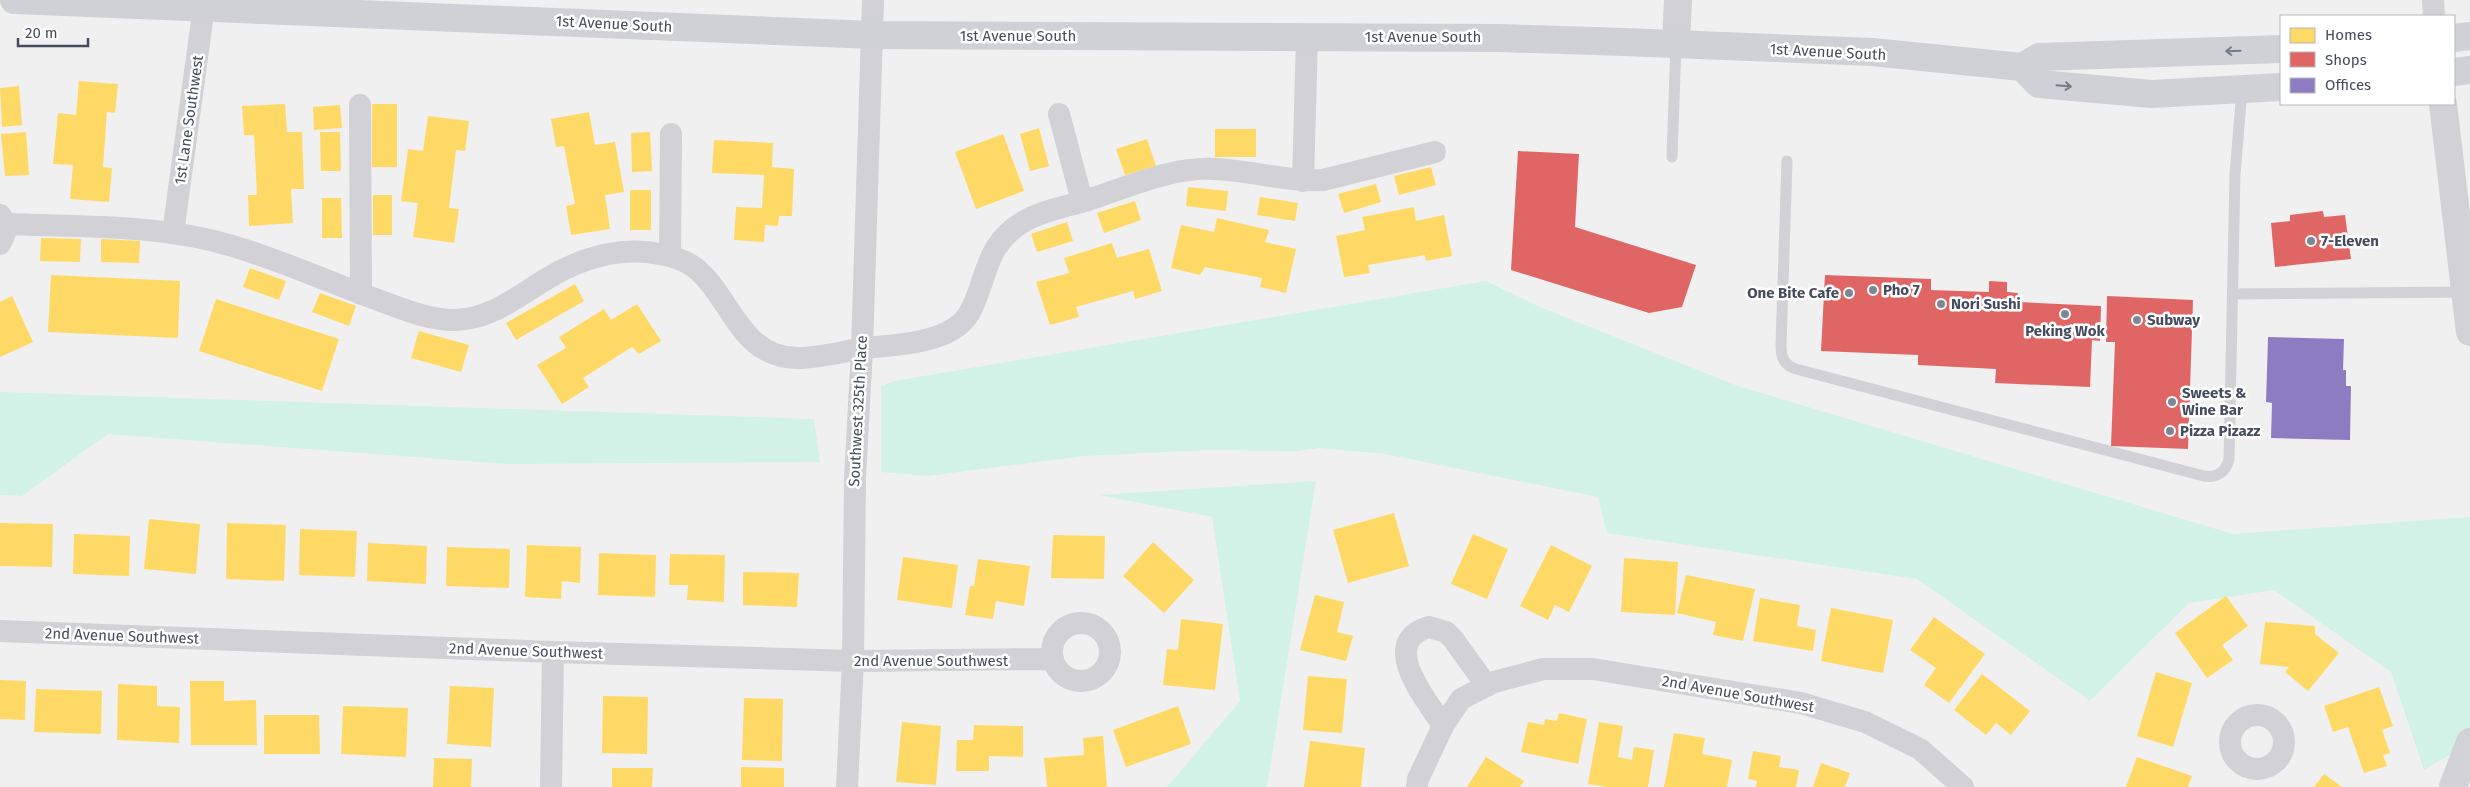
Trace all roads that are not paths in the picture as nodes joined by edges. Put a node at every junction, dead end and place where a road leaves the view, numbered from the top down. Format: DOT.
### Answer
graph roads {
  1 [pos="14,0"];
  2 [pos="873,0"];
  3 [pos="1678,0"];
  4 [pos="2433,0"];
  5 [pos="204,6"];
  6 [pos="2434,15"];
  7 [pos="873,35"];
  8 [pos="2470,36"];
  9 [pos="1307,37"];
  10 [pos="2455,38"];
  11 [pos="1676,44"];
  12 [pos="2280,49"];
  13 [pos="2022,67"];
  14 [pos="2470,70"];
  15 [pos="2455,72"];
  16 [pos="2280,87"];
  17 [pos="2242,90"];
  18 [pos="360,105"];
  19 [pos="2443,105"];
  20 [pos="1059,114"];
  21 [pos="671,134"];
  22 [pos="1435,152"];
  23 [pos="1672,157"];
  24 [pos="1788,161"];
  25 [pos="1304,181"];
  26 [pos="1082,202"];
  27 [pos="2,220"];
  28 [pos="173,233"];
  29 [pos="670,256"];
  30 [pos="2466,292"];
  31 [pos="361,294"];
  32 [pos="2232,294"];
  33 [pos="2470,332"];
  34 [pos="862,349"];
  35 [pos="0,631"];
  36 [pos="553,652"];
  37 [pos="1053,659"];
  38 [pos="853,661"];
  39 [pos="1490,684"];
  40 [pos="1443,726"];
  41 [pos="2470,742"];
  42 [pos="551,787"];
  43 [pos="846,787"];
  44 [pos="1417,787"];
  45 [pos="1963,787"];
  46 [pos="2452,787"];
  1 -- 5 [label="main road, 1st Avenue South"];
  2 -- 7 [label="street, Southwest 325th Place"];
  3 -- 11 [label="street"];
  4 -- 6 [label="street"];
  5 -- 7 [label="main road, 1st Avenue South"];
  5 -- 28 [label="street, 1st Lane Southwest"];
  7 -- 9 [label="main road, 1st Avenue South"];
  7 -- 34 [label="street, Southwest 325th Place"];
  8 -- 10 [label="main road"];
  9 -- 11 [label="main road, 1st Avenue South"];
  9 -- 25 [label="street"];
  11 -- 13 [label="main road, 1st Avenue South"];
  11 -- 23 [label="lane"];
  12 -- 13 [label="main road, 1st Avenue South, one-way"];
  13 -- 17 [label="main road, one-way"];
  14 -- 15 [label="main road"];
  16 -- 17 [label="main road"];
  17 -- 32 [label="lane"];
  18 -- 31 [label="street"];
  19 -- 30 [label="street"];
  20 -- 26 [label="street"];
  21 -- 29 [label="street"];
  22 -- 25 [label="street"];
  24 -- 32 [label="lane"];
  25 -- 26 [label="street"];
  26 -- 34 [label="street"];
  27 -- 28 [label="street"];
  28 -- 31 [label="street"];
  29 -- 31 [label="street"];
  29 -- 34 [label="street"];
  30 -- 32 [label="lane"];
  30 -- 33 [label="street"];
  34 -- 38 [label="street, Southwest 325th Place"];
  35 -- 36 [label="street, 2nd Avenue Southwest"];
  36 -- 38 [label="street, 2nd Avenue Southwest"];
  36 -- 42 [label="street"];
  37 -- 38 [label="street, 2nd Avenue Southwest"];
  38 -- 43 [label="street, Southwest 325th Place"];
  39 -- 40 [label="street, 2nd Avenue Southwest"];
  39 -- 40 [label="street"];
  39 -- 45 [label="street, 2nd Avenue Southwest"];
  40 -- 44 [label="street, 2nd Avenue Southwest"];
  41 -- 46 [label="street"];
}
